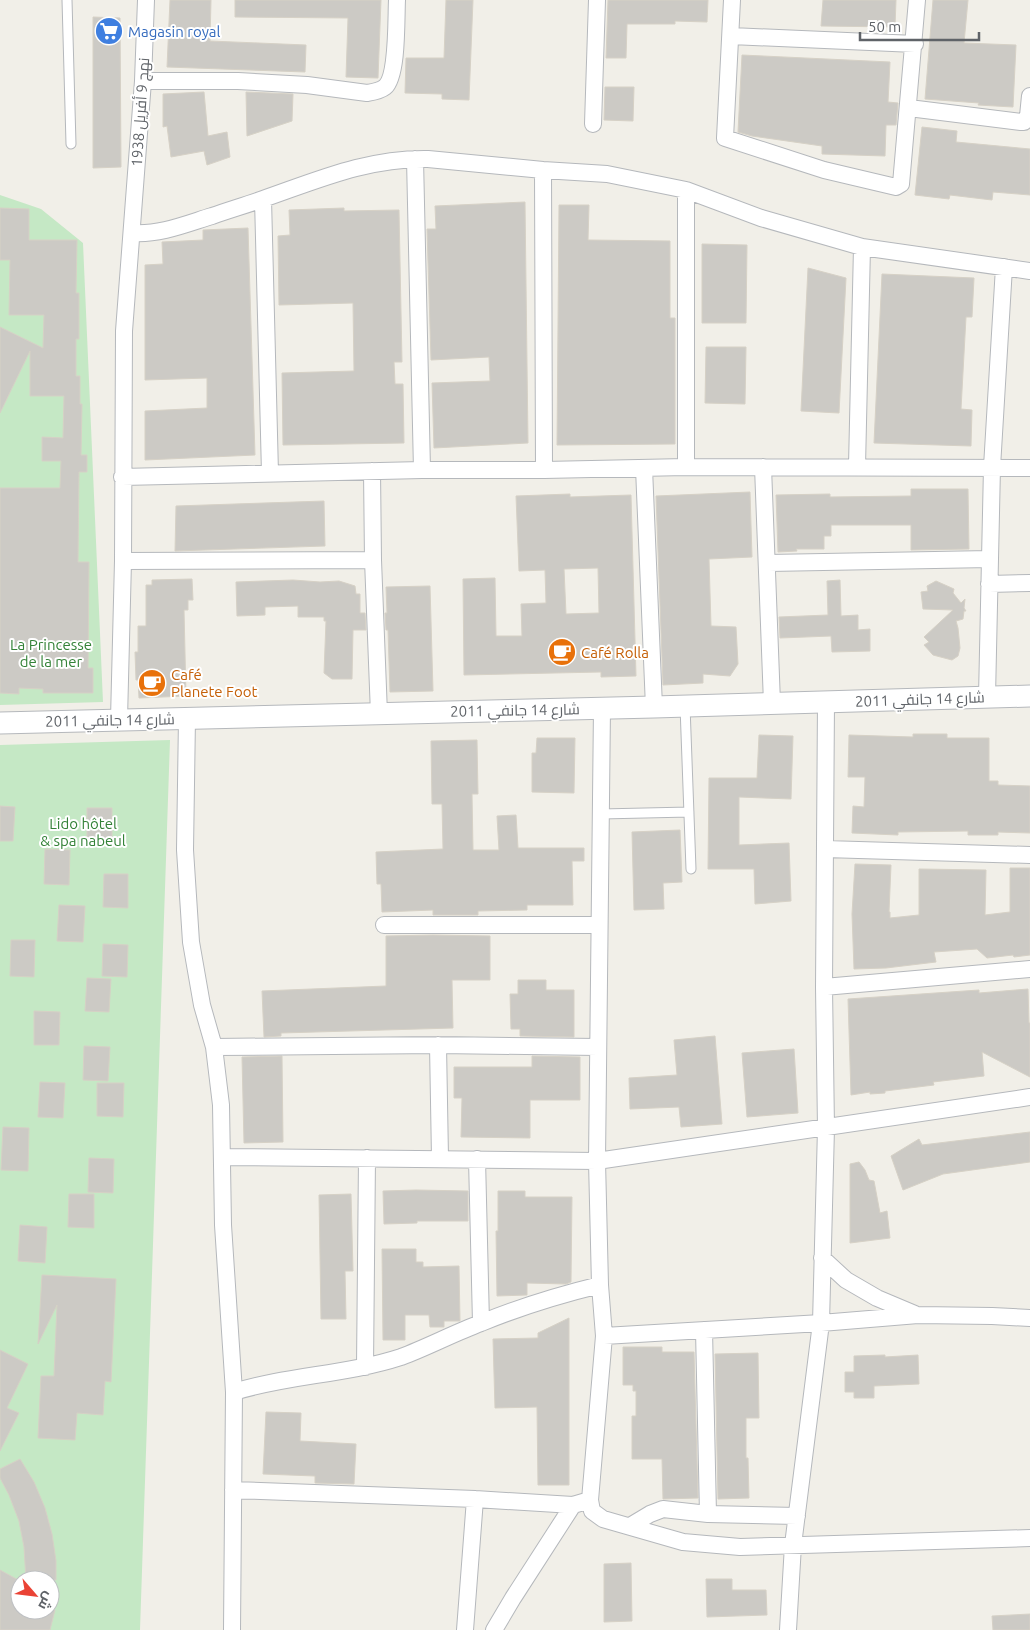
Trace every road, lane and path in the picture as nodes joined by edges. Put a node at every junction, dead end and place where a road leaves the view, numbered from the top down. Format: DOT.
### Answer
graph roads {
  1 [pos="67,0"];
  2 [pos="146,0"];
  3 [pos="397,0"];
  4 [pos="597,0"];
  5 [pos="732,0"];
  6 [pos="917,0"];
  7 [pos="731,36"];
  8 [pos="915,44"];
  9 [pos="143,81"];
  10 [pos="1030,96"];
  11 [pos="909,108"];
  12 [pos="594,124"];
  13 [pos="71,144"];
  14 [pos="415,159"];
  15 [pos="543,170"];
  16 [pos="686,190"];
  17 [pos="263,200"];
  18 [pos="132,228"];
  19 [pos="862,247"];
  20 [pos="1004,267"];
  21 [pos="1030,271"];
  22 [pos="857,466"];
  23 [pos="686,467"];
  24 [pos="763,467"];
  25 [pos="992,467"];
  26 [pos="644,468"];
  27 [pos="1030,468"];
  28 [pos="422,470"];
  29 [pos="544,470"];
  30 [pos="372,471"];
  31 [pos="270,473"];
  32 [pos="122,477"];
  33 [pos="990,559"];
  34 [pos="372,560"];
  35 [pos="123,561"];
  36 [pos="768,563"];
  37 [pos="1030,583"];
  38 [pos="989,584"];
  39 [pos="1030,696"];
  40 [pos="987,697"];
  41 [pos="826,702"];
  42 [pos="772,703"];
  43 [pos="685,706"];
  44 [pos="654,707"];
  45 [pos="602,708"];
  46 [pos="379,714"];
  47 [pos="187,718"];
  48 [pos="119,719"];
  49 [pos="0,723"];
  50 [pos="689,812"];
  51 [pos="601,814"];
  52 [pos="825,849"];
  53 [pos="1030,855"];
  54 [pos="691,869"];
  55 [pos="599,924"];
  56 [pos="384,925"];
  57 [pos="1030,969"];
  58 [pos="824,987"];
  59 [pos="438,1045"];
  60 [pos="214,1047"];
  61 [pos="598,1047"];
  62 [pos="1030,1097"];
  63 [pos="826,1128"];
  64 [pos="222,1157"];
  65 [pos="367,1158"];
  66 [pos="440,1158"];
  67 [pos="477,1159"];
  68 [pos="597,1161"];
  69 [pos="822,1258"];
  70 [pos="600,1285"];
  71 [pos="918,1315"];
  72 [pos="1030,1318"];
  73 [pos="481,1323"];
  74 [pos="821,1323"];
  75 [pos="704,1330"];
  76 [pos="604,1336"];
  77 [pos="365,1367"];
  78 [pos="234,1392"];
  79 [pos="233,1490"];
  80 [pos="475,1499"];
  81 [pos="590,1500"];
  82 [pos="573,1505"];
  83 [pos="708,1514"];
  84 [pos="797,1516"];
  85 [pos="630,1526"];
  86 [pos="1030,1538"];
  87 [pos="794,1544"];
  88 [pos="232,1630"];
  89 [pos="465,1630"];
  90 [pos="494,1630"];
  91 [pos="788,1630"];
  1 -- 13 [label="lane"];
  2 -- 9 [label="street, نهج 9 أفريل 1938"];
  3 -- 9 [label="street"];
  4 -- 12 [label="street"];
  5 -- 7 [label="street"];
  6 -- 8 [label="street"];
  7 -- 8 [label="street"];
  7 -- 11 [label="street"];
  8 -- 11 [label="street"];
  9 -- 18 [label="street, نهج 9 أفريل 1938"];
  10 -- 11 [label="street"];
  14 -- 15 [label="street"];
  14 -- 17 [label="street"];
  14 -- 28 [label="street"];
  15 -- 16 [label="street"];
  15 -- 29 [label="street"];
  16 -- 19 [label="street"];
  16 -- 23 [label="street"];
  17 -- 18 [label="street"];
  17 -- 31 [label="street"];
  18 -- 32 [label="street, نهج 9 أفريل 1938"];
  19 -- 20 [label="street"];
  19 -- 22 [label="street"];
  20 -- 21 [label="street"];
  20 -- 25 [label="street"];
  22 -- 24 [label="street"];
  22 -- 25 [label="street"];
  23 -- 24 [label="street"];
  23 -- 26 [label="street"];
  24 -- 36 [label="street"];
  25 -- 27 [label="street"];
  25 -- 33 [label="street"];
  26 -- 29 [label="street"];
  26 -- 44 [label="street"];
  28 -- 29 [label="street"];
  28 -- 30 [label="street"];
  30 -- 31 [label="street"];
  30 -- 34 [label="street"];
  31 -- 32 [label="street"];
  32 -- 35 [label="street, نهج 9 أفريل 1938"];
  33 -- 36 [label="street"];
  33 -- 38 [label="street"];
  34 -- 35 [label="street"];
  34 -- 46 [label="street"];
  35 -- 48 [label="street, نهج 9 أفريل 1938"];
  36 -- 42 [label="street"];
  37 -- 38 [label="street"];
  38 -- 40 [label="street"];
  39 -- 40 [label="street, شارع 14 جانفي 2011"];
  40 -- 41 [label="street, شارع 14 جانفي 2011"];
  41 -- 42 [label="street, شارع 14 جانفي 2011"];
  41 -- 52 [label="street"];
  42 -- 43 [label="street, شارع 14 جانفي 2011"];
  43 -- 44 [label="street, شارع 14 جانفي 2011"];
  43 -- 50 [label="lane"];
  44 -- 45 [label="street, شارع 14 جانفي 2011"];
  45 -- 46 [label="street, شارع 14 جانفي 2011"];
  45 -- 51 [label="street"];
  46 -- 47 [label="street, شارع 14 جانفي 2011"];
  47 -- 48 [label="street, شارع 14 جانفي 2011"];
  47 -- 60 [label="street"];
  48 -- 49 [label="street, شارع 14 جانفي 2011"];
  50 -- 51 [label="lane"];
  50 -- 54 [label="lane"];
  51 -- 55 [label="street"];
  52 -- 53 [label="street"];
  52 -- 58 [label="street"];
  55 -- 56 [label="street"];
  55 -- 61 [label="street"];
  57 -- 58 [label="street"];
  58 -- 63 [label="street"];
  59 -- 60 [label="street"];
  59 -- 61 [label="street"];
  59 -- 66 [label="street"];
  60 -- 64 [label="street"];
  61 -- 68 [label="street"];
  62 -- 63 [label="street"];
  63 -- 68 [label="street"];
  63 -- 69 [label="street"];
  64 -- 65 [label="street"];
  64 -- 78 [label="street"];
  65 -- 66 [label="street"];
  65 -- 77 [label="street"];
  66 -- 67 [label="street"];
  67 -- 68 [label="street"];
  67 -- 73 [label="street"];
  68 -- 70 [label="street"];
  69 -- 71 [label="street"];
  69 -- 74 [label="street"];
  70 -- 73 [label="street"];
  70 -- 76 [label="street"];
  71 -- 72 [label="street"];
  71 -- 74 [label="street"];
  73 -- 77 [label="street"];
  74 -- 75 [label="street"];
  74 -- 84 [label="street"];
  75 -- 76 [label="street"];
  75 -- 83 [label="street"];
  76 -- 81 [label="street"];
  77 -- 78 [label="street"];
  78 -- 79 [label="street"];
  79 -- 80 [label="street"];
  79 -- 88 [label="street"];
  80 -- 82 [label="street"];
  80 -- 89 [label="street"];
  81 -- 82 [label="street"];
  81 -- 85 [label="street"];
  82 -- 90 [label="street"];
  83 -- 84 [label="street"];
  83 -- 85 [label="street"];
  84 -- 87 [label="street"];
  85 -- 87 [label="street"];
  86 -- 87 [label="street"];
  87 -- 91 [label="street"];
}
